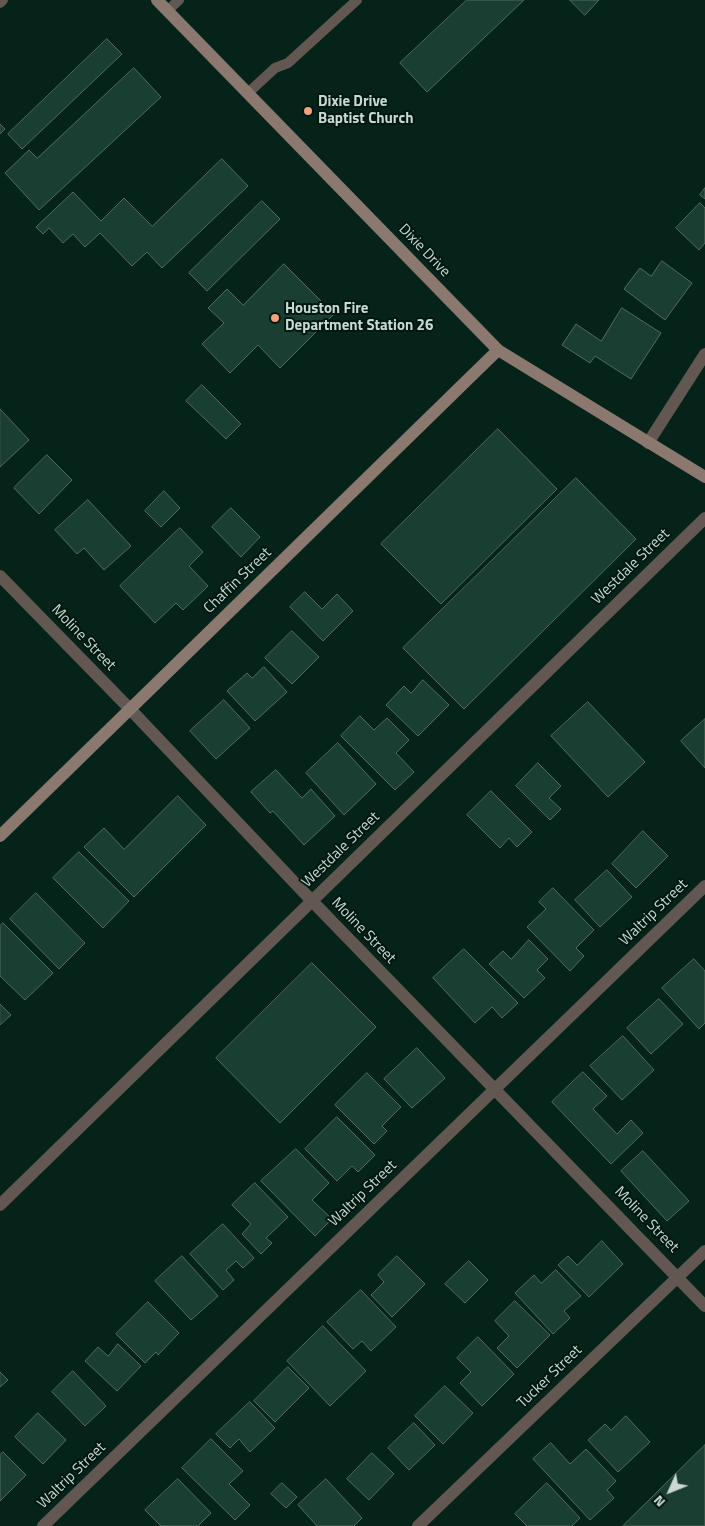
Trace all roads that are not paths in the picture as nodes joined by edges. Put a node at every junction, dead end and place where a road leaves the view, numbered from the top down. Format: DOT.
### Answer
graph roads {
  1 [pos="3,0"];
  2 [pos="157,0"];
  3 [pos="179,0"];
  4 [pos="357,0"];
  5 [pos="0,3"];
  6 [pos="167,11"];
  7 [pos="248,93"];
  8 [pos="498,350"];
  9 [pos="705,354"];
  10 [pos="648,443"];
  11 [pos="705,477"];
  12 [pos="705,518"];
  13 [pos="0,576"];
  14 [pos="130,709"];
  15 [pos="0,836"];
  16 [pos="705,886"];
  17 [pos="312,901"];
  18 [pos="495,1089"];
  19 [pos="0,1206"];
  20 [pos="705,1251"];
  21 [pos="678,1277"];
  22 [pos="705,1306"];
  23 [pos="43,1526"];
  24 [pos="418,1526"];
  1 -- 5 [label="lane"];
  2 -- 6 [label="street, Dixie Drive"];
  3 -- 6 [label="lane"];
  4 -- 7 [label="lane"];
  6 -- 7 [label="street, Dixie Drive"];
  7 -- 8 [label="street, Dixie Drive"];
  8 -- 10 [label="street, Dixie Drive"];
  8 -- 14 [label="street, Chaffin Street"];
  9 -- 10 [label="street"];
  10 -- 11 [label="street, Dixie Drive"];
  12 -- 17 [label="street, Westdale Street"];
  13 -- 14 [label="street, Moline Street"];
  14 -- 15 [label="street, Chaffin Street"];
  14 -- 17 [label="street, Moline Street"];
  16 -- 18 [label="street, Waltrip Street"];
  17 -- 18 [label="street, Moline Street"];
  17 -- 19 [label="street, Westdale Street"];
  18 -- 21 [label="street, Moline Street"];
  18 -- 23 [label="street, Waltrip Street"];
  20 -- 21 [label="street, Tucker Street"];
  21 -- 22 [label="street, Moline Street"];
  21 -- 24 [label="street, Tucker Street"];
}
